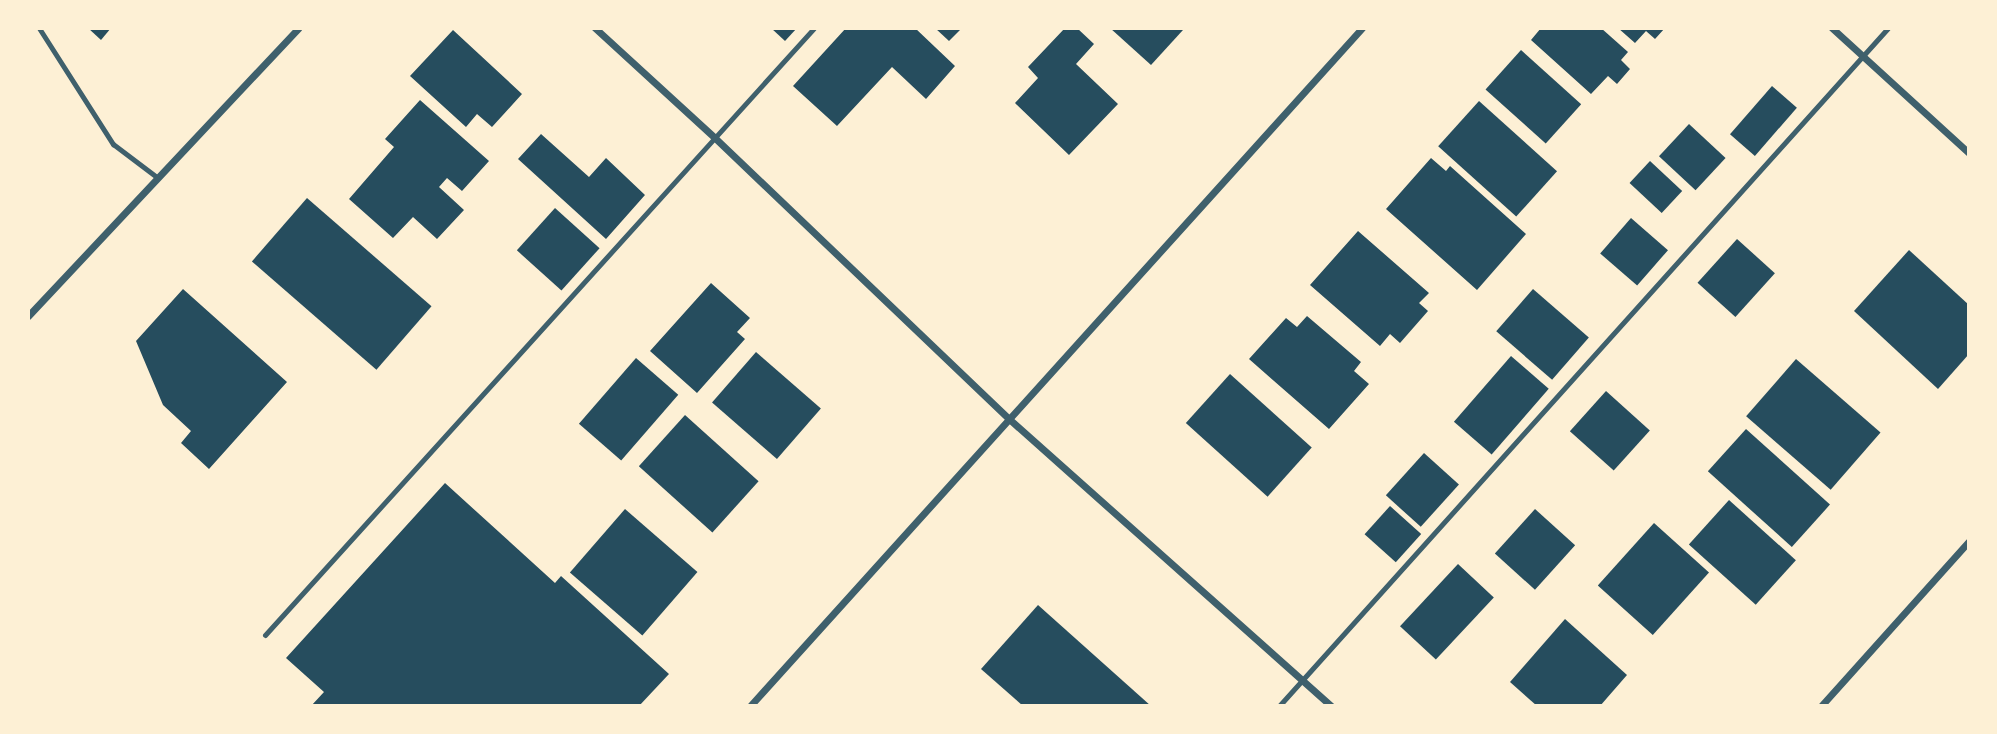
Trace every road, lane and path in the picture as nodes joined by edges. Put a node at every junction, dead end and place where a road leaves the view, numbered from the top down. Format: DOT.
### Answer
graph roads {
  1 [pos="39,28"];
  2 [pos="298,28"];
  3 [pos="595,28"];
  4 [pos="814,28"];
  5 [pos="1362,28"];
  6 [pos="1832,28"];
  7 [pos="1888,28"];
  8 [pos="1863,56"];
  9 [pos="715,138"];
  10 [pos="1969,153"];
  11 [pos="158,178"];
  12 [pos="28,316"];
  13 [pos="1008,418"];
  14 [pos="1969,541"];
  15 [pos="265,635"];
  16 [pos="1301,681"];
  17 [pos="750,706"];
  18 [pos="1279,706"];
  19 [pos="1331,706"];
  20 [pos="1821,706"];
  1 -- 11 [label="lane"];
  2 -- 11 [label="street"];
  3 -- 9 [label="street"];
  4 -- 9 [label="lane"];
  5 -- 13 [label="street"];
  6 -- 8 [label="street"];
  7 -- 8 [label="lane"];
  8 -- 10 [label="street"];
  8 -- 16 [label="lane"];
  9 -- 13 [label="street"];
  9 -- 15 [label="lane"];
  11 -- 12 [label="street"];
  13 -- 16 [label="street"];
  13 -- 17 [label="street"];
  14 -- 20 [label="street"];
  16 -- 18 [label="lane"];
  16 -- 19 [label="street"];
}
